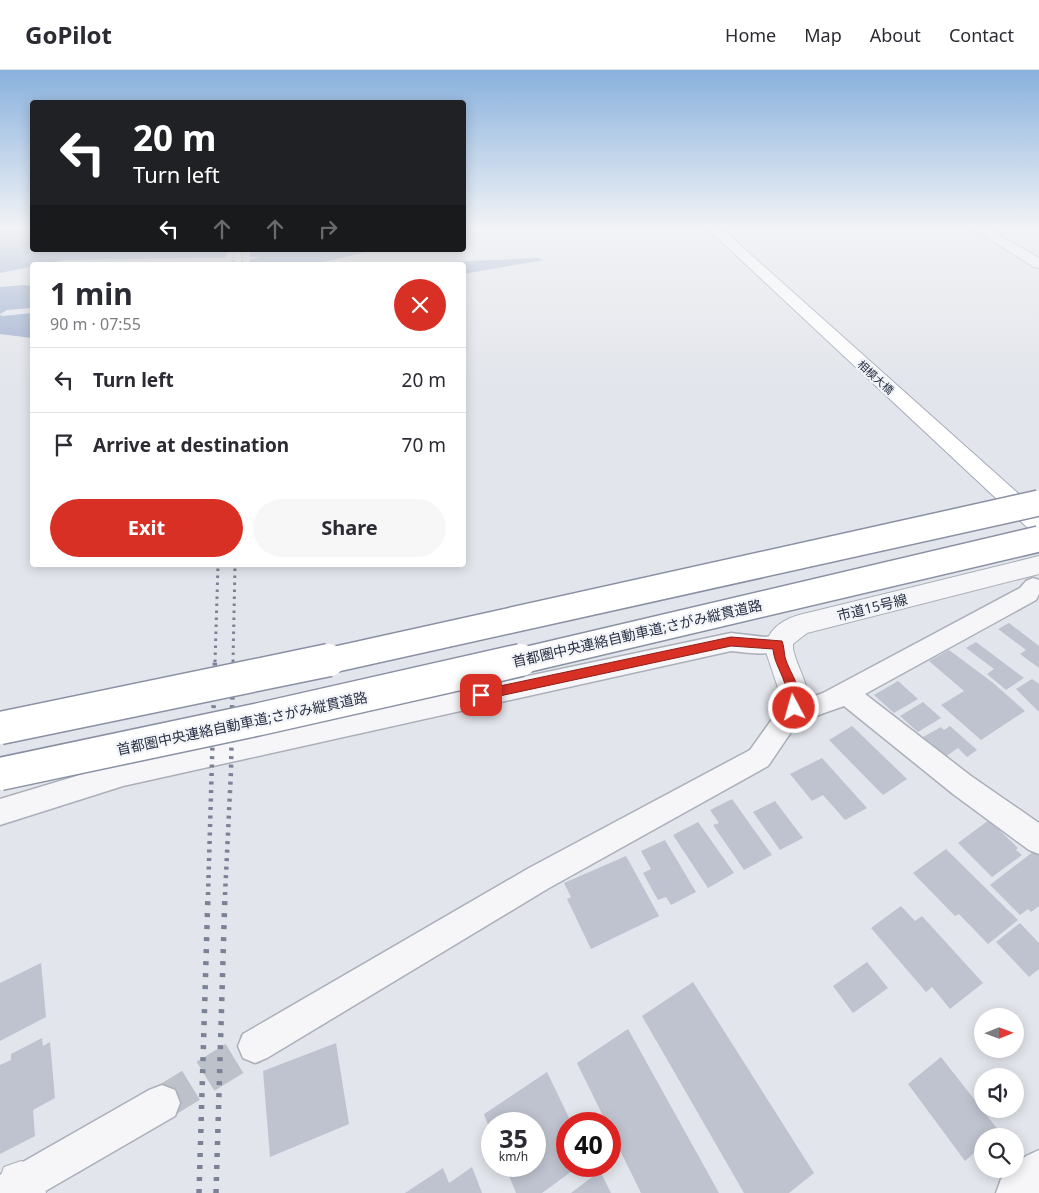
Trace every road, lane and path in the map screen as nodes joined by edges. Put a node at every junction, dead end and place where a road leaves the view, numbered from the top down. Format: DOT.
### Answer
graph roads {
  1 [pos="771,280"];
  2 [pos="1039,504"];
  3 [pos="1039,525"];
  4 [pos="1039,539"];
  5 [pos="1036,576"];
  6 [pos="778,644"];
  7 [pos="845,693"];
  8 [pos="794,708"];
  9 [pos="0,728"];
  10 [pos="0,774"];
  11 [pos="0,812"];
  12 [pos="1039,840"];
  13 [pos="255,1046"];
  14 [pos="162,1103"];
  15 [pos="1039,1169"];
  16 [pos="16,1190"];
  17 [pos="1015,1193"];
  1 -- 3 [label="main road, 相模大橋"];
  2 -- 9 [label="main road, bridge"];
  4 -- 10 [label="main road, 首都圏中央連絡自動車道;さがみ縦貫道路, bridge"];
  5 -- 6 [label="street, 市道15号線"];
  5 -- 7 [label="street"];
  6 -- 8 [label="street"];
  6 -- 11 [label="street"];
  7 -- 8 [label="street"];
  7 -- 12 [label="street"];
  8 -- 13 [label="street"];
  14 -- 16 [label="street"];
  15 -- 17 [label="street"];
}
